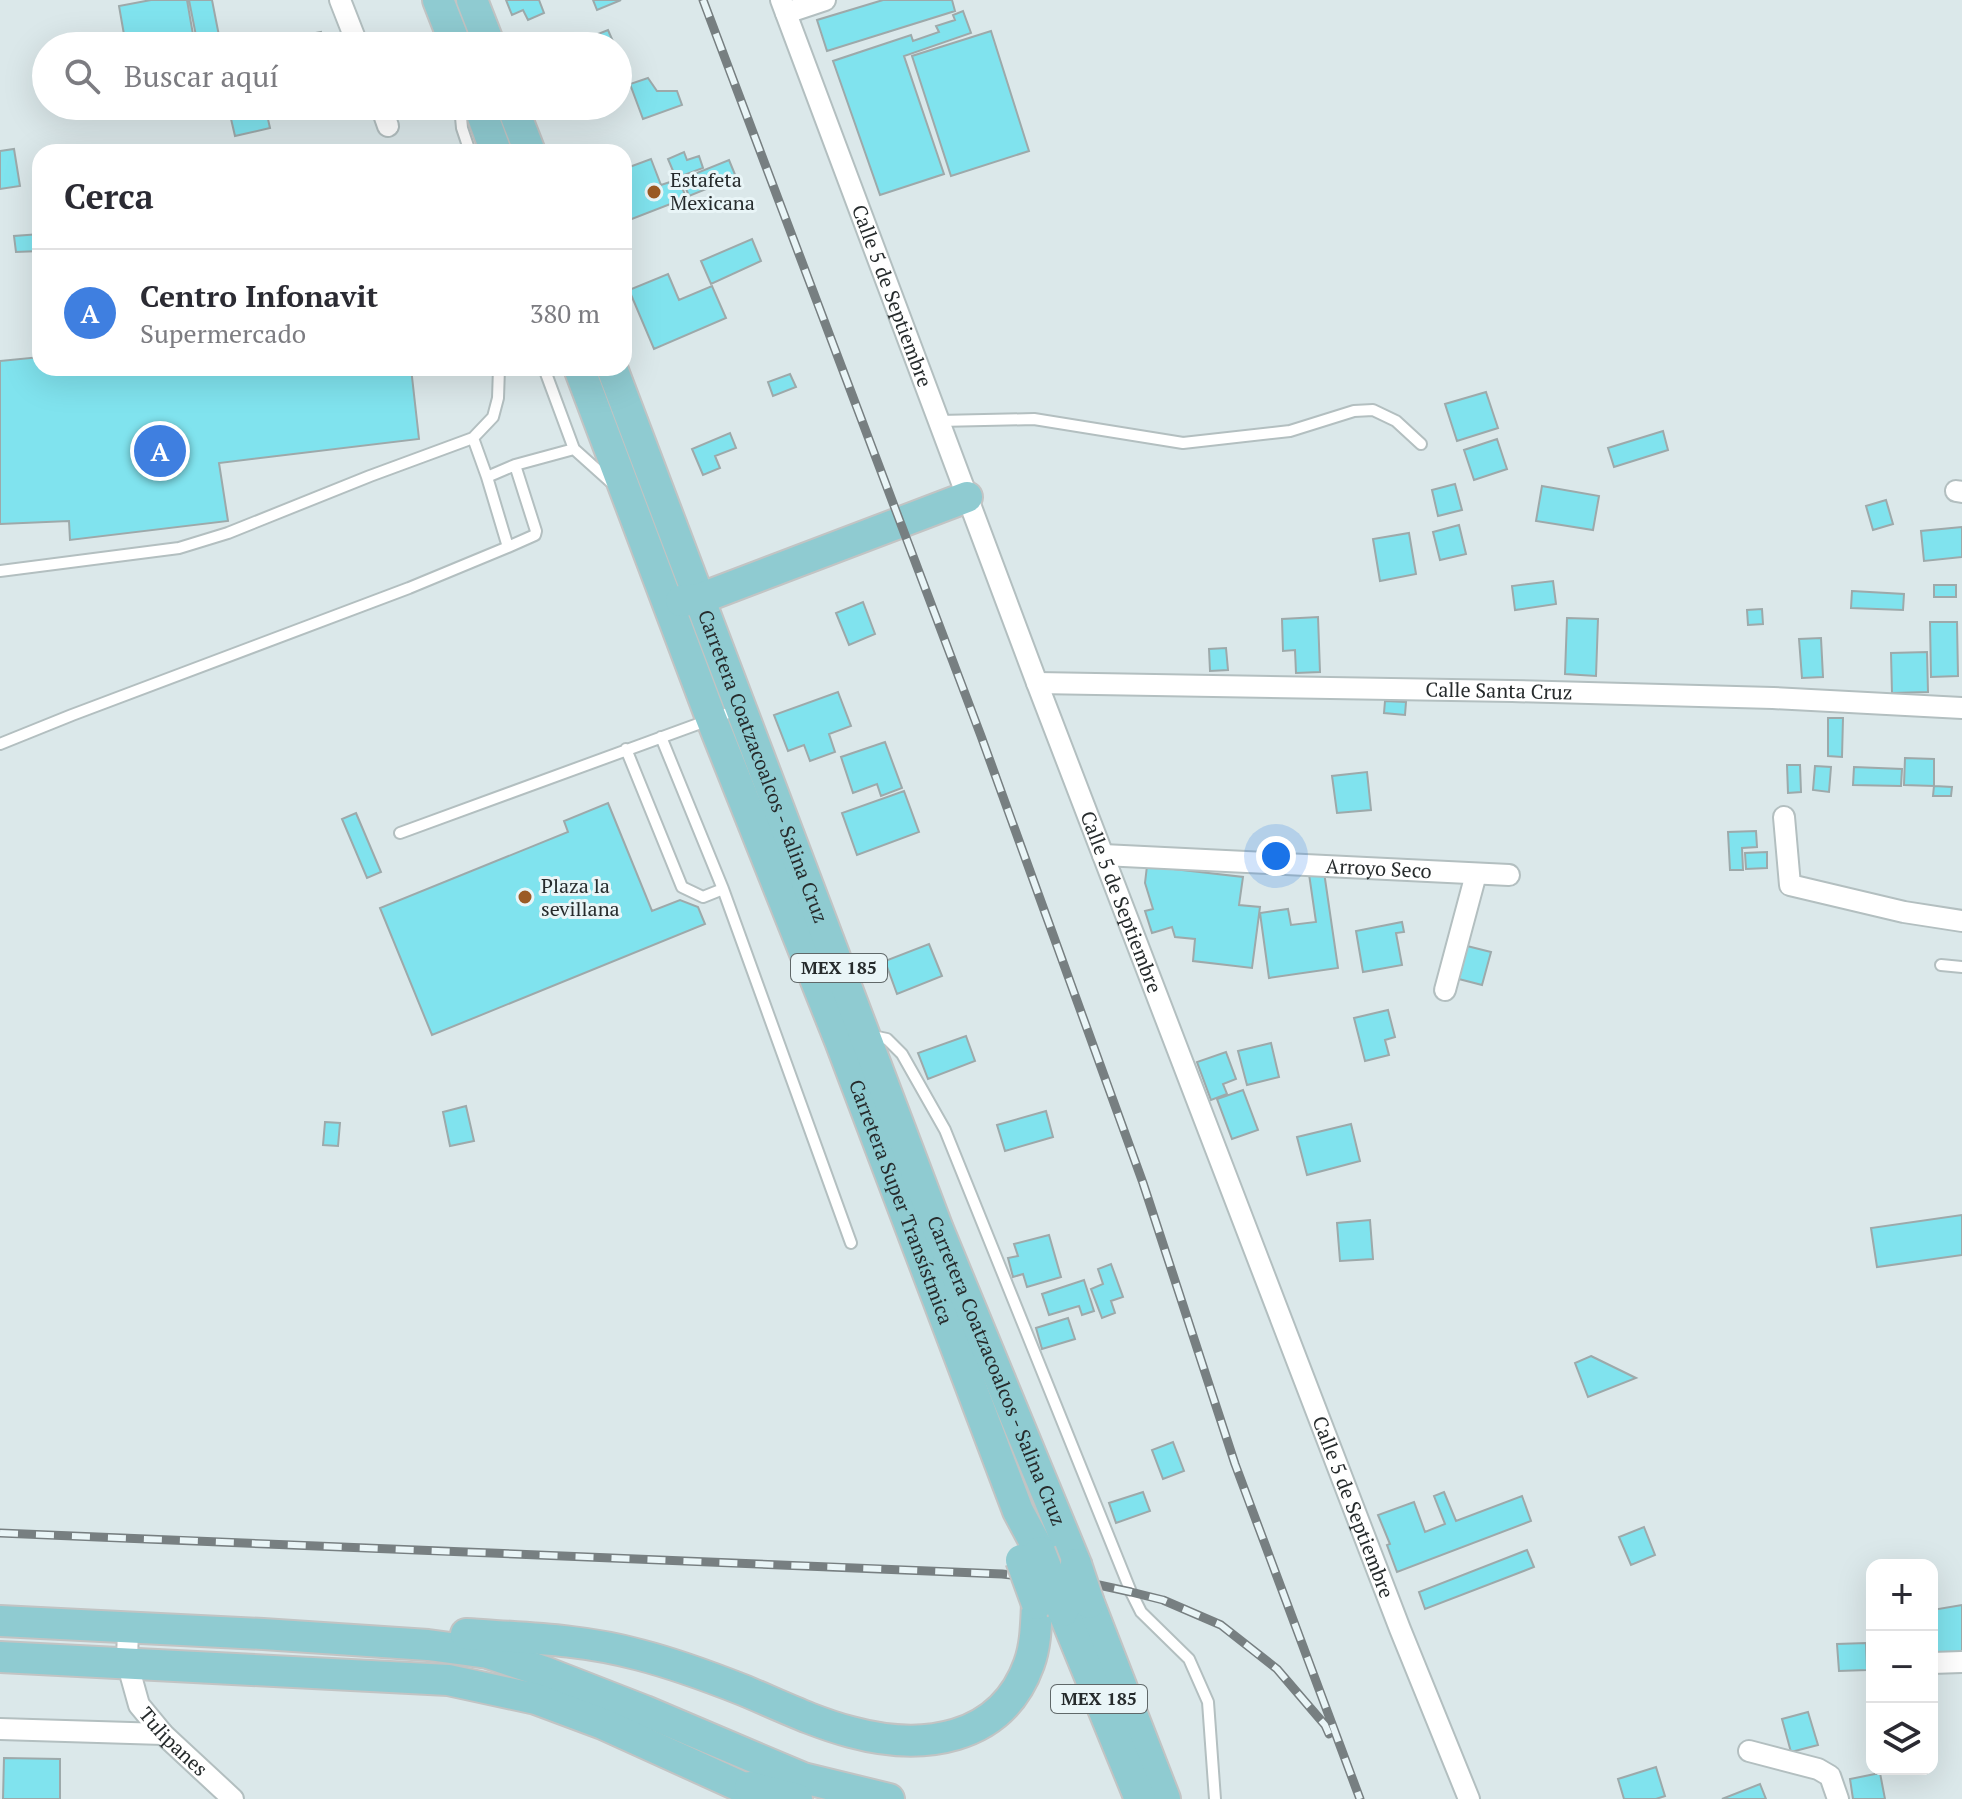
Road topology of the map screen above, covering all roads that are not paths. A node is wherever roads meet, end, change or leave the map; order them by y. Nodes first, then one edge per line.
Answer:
1 (340, 0) edge
2 (438, 0) edge
3 (472, 0) edge
4 (825, 0) edge
5 (784, 6) edge
6 (353, 32) edge
7 (450, 32) edge
8 (485, 32) edge
9 (386, 120) edge
10 (461, 120) edge
11 (484, 120) edge
12 (517, 120) edge
13 (388, 126) dead end
14 (467, 144) edge
15 (493, 144) edge
16 (527, 144) edge
17 (499, 376) edge
18 (547, 376) edge
19 (582, 376) edge
20 (615, 376) edge
21 (939, 421) junction
22 (473, 438) junction
23 (1421, 444) dead end
24 (574, 449) junction
25 (515, 465) junction
26 (487, 477) junction
27 (967, 497) junction
28 (629, 499) junction
29 (508, 547) junction
30 (0, 571) edge
31 (699, 599) junction
32 (667, 601) junction
33 (1037, 683) junction
34 (1962, 708) edge
35 (741, 709) junction
36 (711, 718) junction
37 (661, 737) junction
38 (0, 744) edge
39 (626, 749) junction
40 (1784, 817) dead end
41 (400, 833) dead end
42 (1103, 855) junction
43 (1476, 874) junction
44 (1509, 875) dead end
45 (723, 889) junction
46 (1962, 921) edge
47 (1941, 965) dead end
48 (1962, 967) edge
49 (1445, 990) dead end
50 (852, 1038) junction
51 (851, 1243) dead end
52 (1076, 1564) joint
53 (1063, 1606) junction
54 (0, 1621) edge
55 (128, 1627) junction
56 (263, 1634) junction
57 (0, 1657) edge
58 (127, 1662) junction
59 (1962, 1662) edge
60 (1938, 1663) edge
61 (0, 1729) edge
62 (163, 1734) junction
63 (1749, 1751) dead end
64 (740, 1785) junction
65 (1149, 1790) edge
66 (233, 1799) edge
67 (768, 1799) edge
68 (797, 1799) edge
69 (889, 1799) edge
70 (1215, 1799) edge
71 (1469, 1799) edge
72 (1838, 1799) edge

1 - 6 street
2 - 7 main road
3 - 8 main road
4 - 5 street
5 - 21 street, Calle 5 de Septiembre
9 - 13 street
10 - 14 lane
11 - 15 main road
12 - 16 main road
17 - 22 lane
18 - 24 lane
19 - 28 main road, Carretera Super Transístmica / MEX 185
20 - 31 main road, Carretera Coatzacoalcos - Salina Cruz / MEX 185
21 - 23 lane
21 - 27 street, Calle 5 de Septiembre
22 - 26 lane
22 - 30 lane
24 - 25 lane
24 - 28 lane
25 - 26 lane
25 - 29 lane
26 - 29 lane
27 - 31 main road
27 - 33 street, Calle 5 de Septiembre
28 - 32 main road, Carretera Super Transístmica / MEX 185
29 - 38 lane
31 - 32 main road
31 - 35 main road, Carretera Coatzacoalcos - Salina Cruz / MEX 185
32 - 36 main road, Carretera Super Transístmica / MEX 185
33 - 34 street, Calle Santa Cruz
33 - 42 street, Calle 5 de Septiembre
35 - 36 lane
35 - 50 main road, Carretera Coatzacoalcos - Salina Cruz / MEX 185
36 - 37 lane
36 - 50 main road, Carretera Super Transístmica / MEX 185
37 - 39 lane
37 - 45 lane
39 - 41 lane
39 - 45 lane
40 - 46 street
42 - 43 street, Arroyo Seco
42 - 71 street, Calle 5 de Septiembre
43 - 44 street, Arroyo Seco
43 - 49 street
45 - 51 lane
47 - 48 lane
50 - 52 main road, Carretera Coatzacoalcos - Salina Cruz / MEX 185
50 - 53 main road, Carretera Super Transístmica / MEX 185, bridge
50 - 70 lane
52 - 53 main road, Carretera Super Transístmica / MEX 185, bridge
53 - 56 main road
53 - 65 main road, Carretera Super Transístmica / MEX 185
54 - 55 main road
55 - 56 main road
55 - 58 street, Tulipanes
56 - 69 main road
57 - 58 main road
58 - 62 street, Tulipanes
58 - 64 main road
59 - 60 street
61 - 62 street
62 - 66 street, Tulipanes
63 - 72 street
64 - 67 main road
64 - 68 main road

